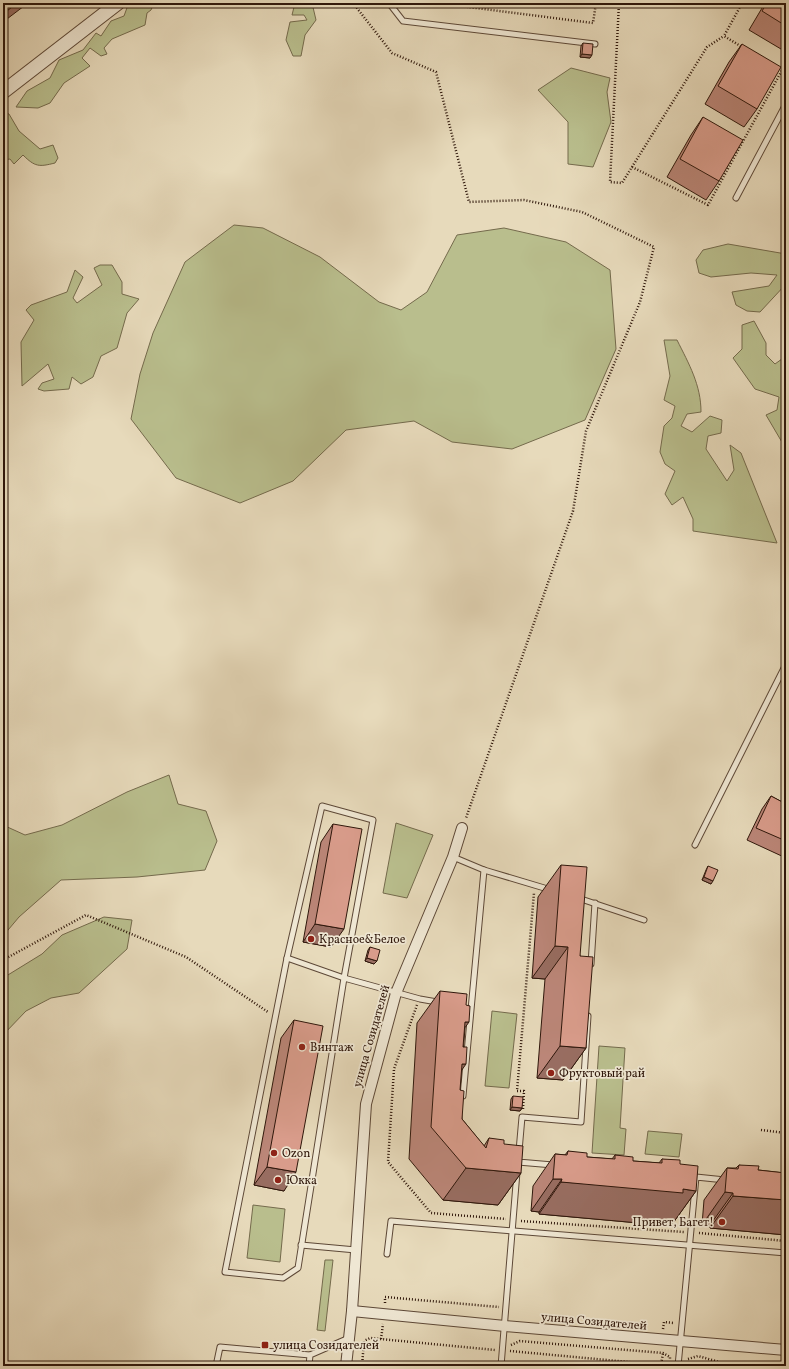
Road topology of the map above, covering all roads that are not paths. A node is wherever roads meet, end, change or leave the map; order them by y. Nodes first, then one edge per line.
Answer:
1 (118, 3) edge
2 (389, 3) edge
3 (596, 44) dead end
4 (3, 92) edge
5 (786, 104) edge
6 (736, 198) dead end
7 (786, 664) edge
8 (462, 828) road end
9 (695, 845) dead end
10 (453, 857) junction
11 (484, 870) junction
12 (557, 892) edge
13 (572, 896) edge
14 (595, 903) junction
15 (644, 920) dead end
16 (287, 958) junction
17 (591, 973) edge
18 (344, 978) junction
19 (396, 992) junction
20 (445, 1002) edge
21 (465, 1002) edge
22 (472, 1002) junction
23 (588, 1012) edge
24 (463, 1102) edge
25 (511, 1161) edge
26 (518, 1162) junction
27 (557, 1165) edge
28 (688, 1176) edge
29 (696, 1177) junction
30 (733, 1181) edge
31 (512, 1231) junction
32 (301, 1245) junction
33 (689, 1245) junction
34 (356, 1250) junction
35 (786, 1253) edge
36 (387, 1254) dead end
37 (352, 1311) junction
38 (504, 1326) junction
39 (349, 1338) junction
40 (680, 1342) junction
41 (786, 1350) edge
42 (310, 1356) junction
43 (216, 1366) edge
44 (309, 1366) edge
45 (346, 1366) edge
46 (501, 1366) edge
47 (678, 1366) edge

1 - 4 street
2 - 3 lane
5 - 6 lane
7 - 9 lane
8 - 10 street, улица Созидателей
10 - 11 lane
10 - 19 street, улица Созидателей
11 - 12 lane
11 - 22 lane
13 - 14 lane
14 - 15 lane
14 - 17 lane
16 - 18 lane
16 - 18 lane
16 - 32 lane
18 - 19 lane
18 - 32 lane
19 - 20 lane
19 - 34 street, улица Созидателей
21 - 22 lane
22 - 24 lane
23 - 26 lane
25 - 26 lane
26 - 27 lane
26 - 31 lane
28 - 29 lane
29 - 30 lane
29 - 33 lane
31 - 33 lane
31 - 36 lane
31 - 38 lane
32 - 34 lane
33 - 35 lane
33 - 40 lane
34 - 37 street, улица Созидателей
37 - 38 street, улица Созидателей
37 - 39 street, улица Созидателей
38 - 40 street, улица Созидателей
38 - 46 lane
39 - 42 lane
39 - 45 street, улица Созидателей
40 - 41 street, улица Созидателей
40 - 47 lane
42 - 43 lane
42 - 44 lane

